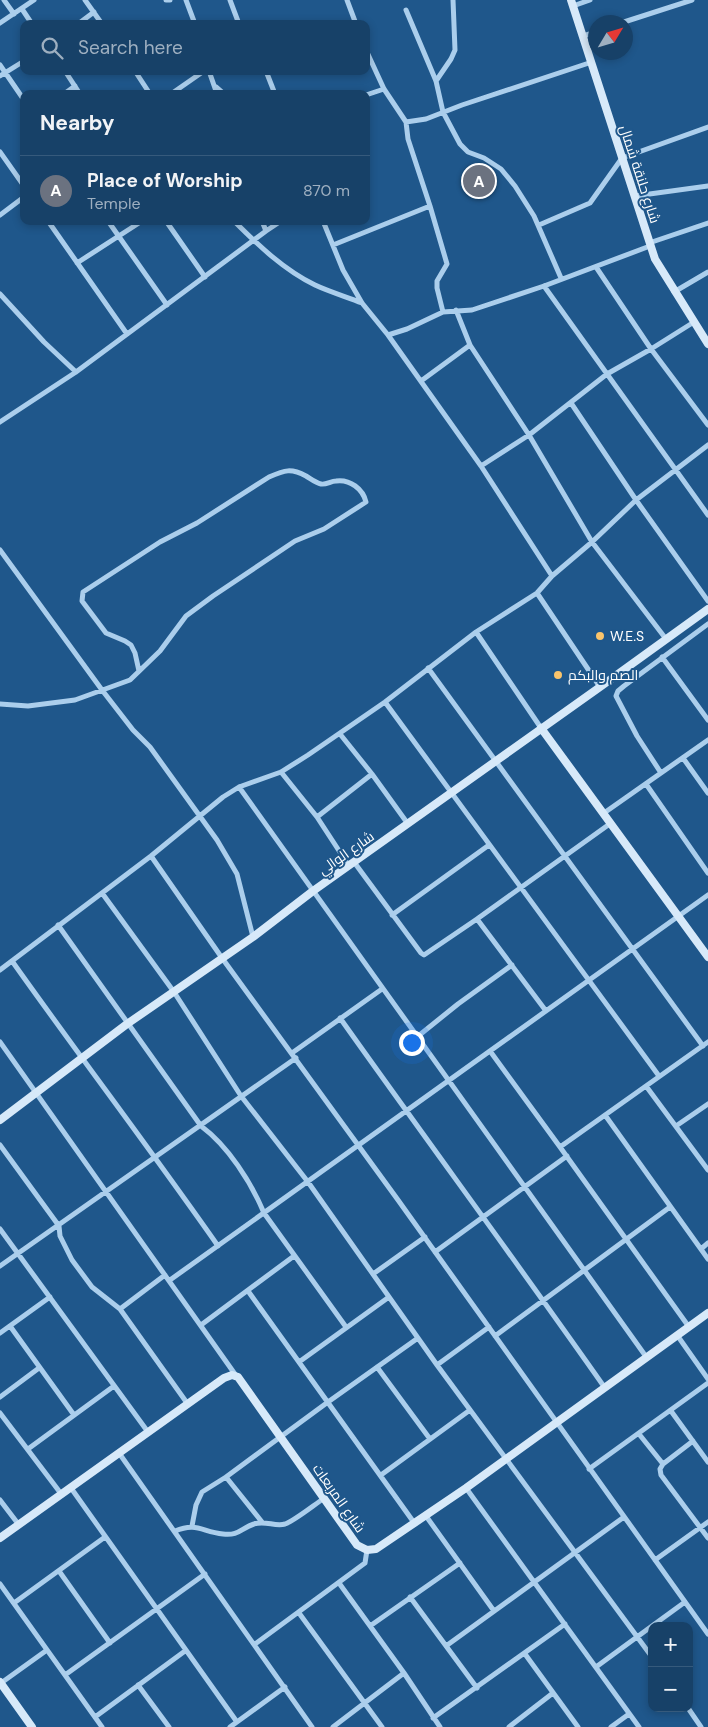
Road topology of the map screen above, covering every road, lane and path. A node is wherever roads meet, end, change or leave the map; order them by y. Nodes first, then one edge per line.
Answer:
1 (4, 0) edge
2 (34, 0) edge
3 (85, 0) edge
4 (166, 0) edge
5 (170, 0) edge
6 (186, 0) edge
7 (230, 0) edge
8 (347, 0) edge
9 (453, 0) edge
10 (590, 0) edge
11 (692, 0) edge
12 (572, 3) edge
13 (22, 9) junction
14 (406, 10) dead end
15 (94, 12) junction
16 (14, 14) junction
17 (633, 19) edge
18 (29, 20) edge
19 (83, 20) edge
20 (99, 20) edge
21 (193, 20) edge
22 (238, 20) edge
23 (354, 20) edge
24 (0, 23) edge
25 (588, 34) edge
26 (583, 36) junction
27 (370, 59) edge
28 (592, 62) junction
29 (20, 63) edge
30 (0, 65) edge
31 (5, 72) junction
32 (68, 75) edge
33 (138, 75) edge
34 (198, 75) edge
35 (210, 75) edge
36 (268, 75) edge
37 (0, 76) edge
38 (211, 81) junction
39 (436, 81) junction
40 (75, 86) junction
41 (384, 89) junction
42 (70, 90) edge
43 (78, 90) edge
44 (147, 90) edge
45 (177, 90) edge
46 (215, 90) edge
47 (218, 90) edge
48 (273, 90) edge
49 (20, 94) edge
50 (370, 94) edge
51 (443, 112) junction
52 (406, 122) junction
53 (708, 127) edge
54 (0, 152) edge
55 (622, 158) junction
56 (20, 180) edge
57 (708, 186) edge
58 (635, 196) junction
59 (20, 200) edge
60 (430, 206) junction
61 (0, 215) edge
62 (708, 223) edge
63 (51, 225) edge
64 (110, 225) edge
65 (136, 225) edge
66 (169, 225) edge
67 (238, 225) edge
68 (264, 225) edge
69 (275, 225) edge
70 (325, 225) edge
71 (538, 225) junction
72 (266, 231) junction
73 (118, 237) junction
74 (254, 241) junction
75 (650, 245) junction
76 (333, 246) junction
77 (77, 263) junction
78 (596, 267) junction
79 (708, 272) edge
80 (205, 277) junction
81 (561, 278) junction
82 (544, 286) junction
83 (674, 292) junction
84 (0, 294) edge
85 (362, 304) junction
86 (167, 305) junction
87 (456, 310) junction
88 (443, 312) junction
89 (694, 322) junction
90 (127, 334) junction
91 (388, 335) junction
92 (708, 344) edge
93 (470, 345) junction
94 (651, 350) junction
95 (76, 372) junction
96 (607, 374) junction
97 (420, 381) junction
98 (572, 403) junction
99 (0, 422) edge
100 (708, 426) edge
101 (529, 434) junction
102 (708, 446) edge
103 (481, 466) junction
104 (677, 469) junction
105 (636, 500) junction
106 (708, 515) edge
107 (592, 542) junction
108 (0, 550) edge
109 (552, 576) junction
110 (537, 593) junction
111 (708, 601) edge
112 (708, 609) edge
113 (707, 626) edge
114 (476, 632) junction
115 (666, 639) junction
116 (662, 657) junction
117 (428, 668) junction
118 (139, 671) junction
119 (600, 687) junction
120 (102, 690) junction
121 (385, 702) junction
122 (0, 704) edge
123 (708, 720) edge
124 (541, 728) junction
125 (340, 734) junction
126 (708, 740) edge
127 (683, 758) junction
128 (495, 762) junction
129 (281, 772) junction
130 (661, 773) junction
131 (372, 774) junction
132 (646, 784) junction
133 (239, 787) junction
134 (450, 793) junction
135 (708, 793) edge
136 (604, 813) junction
137 (199, 816) junction
138 (317, 818) junction
139 (611, 823) junction
140 (408, 824) junction
141 (489, 845) junction
142 (151, 856) junction
143 (566, 857) junction
144 (351, 864) junction
145 (708, 873) edge
146 (521, 888) junction
147 (313, 891) junction
148 (102, 893) junction
149 (708, 895) edge
150 (392, 914) junction
151 (678, 916) junction
152 (478, 919) junction
153 (58, 926) junction
154 (253, 937) junction
155 (632, 950) junction
156 (708, 957) edge
157 (222, 958) junction
158 (12, 961) junction
159 (512, 965) junction
160 (0, 970) edge
161 (588, 981) junction
162 (382, 988) junction
163 (174, 992) junction
164 (546, 1011) junction
165 (340, 1018) junction
166 (128, 1024) junction
167 (417, 1037) junction
168 (0, 1042) edge
169 (708, 1042) edge
170 (703, 1046) junction
171 (490, 1051) junction
172 (292, 1052) junction
173 (296, 1058) junction
174 (81, 1059) junction
175 (660, 1076) junction
176 (449, 1080) junction
177 (646, 1086) junction
178 (35, 1093) junction
179 (242, 1096) junction
180 (708, 1104) edge
181 (406, 1111) junction
182 (605, 1115) junction
183 (0, 1120) edge
184 (201, 1126) junction
185 (676, 1126) junction
186 (0, 1145) edge
187 (359, 1145) junction
188 (560, 1147) junction
189 (567, 1156) junction
190 (156, 1158) junction
191 (708, 1170) edge
192 (308, 1182) junction
193 (525, 1187) junction
194 (107, 1191) junction
195 (670, 1207) junction
196 (264, 1213) junction
197 (483, 1218) junction
198 (59, 1226) junction
199 (0, 1229) edge
200 (425, 1238) junction
201 (626, 1239) junction
202 (708, 1243) edge
203 (218, 1246) junction
204 (701, 1249) junction
205 (435, 1252) junction
206 (18, 1253) junction
207 (294, 1256) junction
208 (708, 1259) edge
209 (0, 1266) edge
210 (584, 1269) junction
211 (373, 1274) junction
212 (165, 1275) junction
213 (170, 1280) junction
214 (248, 1291) junction
215 (50, 1297) junction
216 (389, 1297) junction
217 (544, 1300) junction
218 (120, 1309) junction
219 (708, 1314) edge
220 (200, 1325) junction
221 (10, 1326) junction
222 (346, 1327) junction
223 (489, 1327) junction
224 (688, 1327) junction
225 (0, 1333) edge
226 (677, 1335) junction
227 (495, 1336) junction
228 (418, 1338) junction
229 (647, 1358) junction
230 (299, 1362) junction
231 (437, 1365) junction
232 (377, 1367) junction
233 (39, 1368) junction
234 (238, 1378) junction
235 (708, 1379) edge
236 (708, 1384) edge
237 (114, 1386) junction
238 (605, 1388) junction
239 (0, 1396) edge
240 (328, 1402) junction
241 (187, 1403) junction
242 (470, 1410) junction
243 (671, 1411) junction
244 (0, 1413) edge
245 (74, 1415) junction
246 (556, 1423) junction
247 (148, 1432) junction
248 (639, 1434) junction
249 (280, 1437) junction
250 (430, 1439) junction
251 (693, 1441) junction
252 (28, 1450) junction
253 (119, 1453) junction
254 (507, 1458) junction
255 (708, 1462) edge
256 (662, 1464) junction
257 (589, 1468) junction
258 (381, 1475) junction
259 (226, 1477) junction
260 (71, 1488) junction
261 (466, 1488) junction
262 (62, 1495) junction
263 (323, 1499) junction
264 (0, 1500) edge
265 (426, 1516) junction
266 (624, 1517) junction
267 (262, 1522) junction
268 (708, 1522) edge
269 (416, 1524) junction
270 (18, 1525) junction
271 (192, 1526) junction
272 (700, 1528) junction
273 (175, 1531) junction
274 (105, 1537) junction
275 (0, 1538) edge
276 (708, 1538) edge
277 (367, 1550) junction
278 (575, 1552) junction
279 (655, 1560) junction
280 (460, 1563) junction
281 (59, 1571) junction
282 (205, 1574) junction
283 (535, 1582) junction
284 (339, 1583) junction
285 (0, 1584) edge
286 (410, 1597) junction
287 (685, 1602) junction
288 (14, 1603) junction
289 (157, 1610) junction
290 (494, 1612) junction
291 (299, 1613) junction
292 (658, 1622) edge
293 (565, 1624) junction
294 (370, 1626) junction
295 (648, 1629) edge
296 (708, 1634) edge
297 (637, 1636) junction
298 (110, 1643) junction
299 (255, 1644) junction
300 (446, 1646) junction
301 (47, 1650) junction
302 (185, 1651) junction
303 (648, 1651) edge
304 (525, 1654) junction
305 (596, 1667) junction
306 (404, 1673) junction
307 (65, 1675) junction
308 (0, 1682) edge
309 (138, 1685) junction
310 (285, 1687) junction
311 (477, 1688) junction
312 (553, 1693) junction
313 (364, 1703) junction
314 (691, 1712) edge
315 (629, 1714) junction
316 (94, 1716) junction
317 (433, 1718) junction
318 (236, 1722) junction
319 (32, 1727) edge
320 (102, 1727) edge
321 (169, 1727) edge
322 (230, 1727) edge
323 (312, 1727) edge
324 (333, 1727) edge
325 (382, 1727) edge
326 (440, 1727) edge
327 (509, 1727) edge
328 (578, 1727) edge
329 (611, 1727) edge
330 (639, 1727) edge
331 (701, 1727) edge

1 - 16 street
2 - 13 street
3 - 15 street
4 - 5 street
6 - 21 street
7 - 22 street
8 - 23 street
9 - 39 street
10 - 12 street
11 - 17 street
12 - 26 street, شارع حلنقة شمال
13 - 16 street
13 - 18 street
14 - 39 street
15 - 19 street
15 - 20 street
16 - 24 street
25 - 26 street
26 - 28 street, شارع حلنقة شمال
27 - 41 street
28 - 51 street
28 - 55 street, شارع حلنقة شمال
29 - 31 street
30 - 31 street
31 - 37 street
31 - 49 street
32 - 40 street
33 - 44 street
34 - 45 street
35 - 38 street
36 - 48 street
38 - 46 street
38 - 47 street
39 - 51 street
40 - 42 street
40 - 43 street
41 - 50 street
41 - 52 street
51 - 52 street
51 - 71 street
52 - 60 street
53 - 55 street
54 - 56 street
55 - 58 street, شارع حلنقة شمال
55 - 71 street
57 - 58 street
58 - 75 street, شارع حلنقة شمال
59 - 61 street
60 - 76 street
60 - 88 street
62 - 75 street
63 - 77 street
64 - 73 street
65 - 73 street
66 - 80 street
67 - 74 street
68 - 72 street
69 - 72 street
70 - 76 street
71 - 81 street
72 - 74 street
73 - 77 street
73 - 86 street
74 - 80 street
74 - 85 street
75 - 78 street
75 - 83 street, شارع حلنقة شمال
76 - 85 street
77 - 90 street
78 - 81 street
78 - 94 street
79 - 83 street
80 - 86 street
81 - 82 street
82 - 87 street
82 - 96 street
83 - 89 street, شارع حلنقة شمال
84 - 95 street
85 - 91 street
86 - 90 street
87 - 88 street
87 - 93 street
88 - 91 street
89 - 92 street, شارع حلنقة شمال
89 - 94 street
90 - 95 street
91 - 97 street
93 - 97 street
93 - 101 street
94 - 96 street
94 - 100 street
95 - 99 street
96 - 98 street
96 - 104 street
97 - 103 street
98 - 101 street
98 - 105 street
101 - 103 street
101 - 107 street
102 - 104 street
103 - 109 street
104 - 105 street
104 - 106 street
105 - 107 street
105 - 111 street
107 - 109 street
107 - 115 street
108 - 120 street
109 - 110 street
110 - 114 street
110 - 119 street
112 - 115 street, شارع الوالي
113 - 116 street
114 - 117 street
114 - 124 street
115 - 119 street, شارع الوالي
116 - 123 street
116 - 130 street
117 - 121 street
117 - 128 street
118 - 118 street
118 - 120 street
119 - 124 street, شارع الوالي
120 - 122 street
120 - 137 street
121 - 125 street
121 - 134 street
124 - 128 street, شارع الوالي
124 - 136 street
125 - 129 street
125 - 131 street
126 - 127 street
127 - 130 street
127 - 135 street
128 - 134 street, شارع الوالي
128 - 143 street
129 - 133 street
129 - 138 street
130 - 132 street
131 - 138 street
131 - 140 street
132 - 136 street
132 - 145 street
133 - 137 street
133 - 147 street
134 - 140 street, شارع الوالي
134 - 141 street
136 - 139 street
137 - 142 street
137 - 154 street
138 - 144 street
139 - 143 street
139 - 151 street
140 - 144 street, شارع الوالي
141 - 146 street
141 - 150 street
142 - 148 street
142 - 157 street
143 - 146 street
143 - 155 street
144 - 147 street, شارع الوالي
144 - 150 street
146 - 152 street
146 - 161 street
147 - 154 street, شارع الوالي
147 - 162 street
148 - 153 street
148 - 163 street
149 - 151 street
150 - 152 street
151 - 155 street
151 - 156 street
152 - 159 street
153 - 158 street
153 - 166 street
154 - 157 street, شارع الوالي
155 - 161 street
155 - 170 street
157 - 163 street, شارع الوالي
157 - 172 street
158 - 160 street
158 - 174 street
159 - 164 street
159 - 167 street
161 - 164 street
161 - 175 street
162 - 165 street
162 - 167 street
163 - 166 street, شارع الوالي
163 - 179 street
164 - 171 street
165 - 172 street
165 - 181 street
166 - 174 street, شارع الوالي
166 - 184 street
167 - 176 street
168 - 178 street
169 - 170 street
170 - 175 street
171 - 176 street
171 - 188 street
172 - 173 street
173 - 179 street
173 - 187 street
174 - 178 street, شارع الوالي
174 - 190 street
175 - 177 street
176 - 181 street
176 - 193 street
177 - 182 street
177 - 185 street
178 - 183 street, شارع الوالي
178 - 194 street
179 - 184 street
179 - 192 street
180 - 185 street
181 - 187 street
181 - 197 street
182 - 188 street
182 - 195 street
184 - 190 street
184 - 196 street
185 - 191 street
186 - 198 street
187 - 192 street
187 - 200 street
188 - 189 street
189 - 193 street
189 - 201 street
190 - 194 street
190 - 203 street
192 - 196 street
192 - 211 street
193 - 197 street
193 - 210 street
194 - 198 street
194 - 212 street
195 - 201 street
195 - 204 street
196 - 203 street
196 - 207 street
197 - 205 street
197 - 217 street
198 - 206 street
198 - 218 street
199 - 206 street
200 - 205 street
200 - 211 street
201 - 210 street
201 - 224 street
202 - 204 street
203 - 213 street
204 - 208 street
205 - 223 street
206 - 209 street
206 - 215 street
207 - 214 street
207 - 222 street
210 - 217 street
210 - 229 street
211 - 216 street
212 - 213 street
212 - 218 street
213 - 220 street
214 - 220 street
214 - 230 street
215 - 221 street
215 - 237 street
216 - 222 street
216 - 228 street
217 - 227 street
217 - 238 street
218 - 241 street
219 - 224 street, شارع المربعات
220 - 234 street
221 - 225 street
221 - 233 street
222 - 230 street
223 - 227 street
223 - 231 street
224 - 226 street, شارع المربعات
226 - 229 street, شارع المربعات
226 - 235 street
227 - 246 street
228 - 231 street
228 - 232 street
229 - 238 street, شارع المربعات
230 - 240 street
231 - 242 street
232 - 240 street
232 - 250 street
233 - 239 street
233 - 245 street
234 - 241 street
234 - 249 street, شارع المربعات
236 - 243 street
237 - 245 street
237 - 247 street
238 - 246 street, شارع المربعات
240 - 249 street
240 - 258 street
241 - 247 street
242 - 250 street
242 - 254 street
243 - 248 street
243 - 251 street
244 - 252 street
245 - 252 street
246 - 254 street, شارع المربعات
246 - 257 street
247 - 253 street
248 - 256 street
248 - 257 street
249 - 259 street
249 - 263 street, شارع المربعات
250 - 258 street
251 - 255 street
251 - 256 street
252 - 262 street
253 - 260 street
253 - 273 street
254 - 261 street, شارع المربعات
254 - 278 street
256 - 272 street
257 - 266 street
258 - 269 street
259 - 267 street
259 - 271 street
260 - 262 street
260 - 274 street
261 - 265 street, شارع المربعات
261 - 283 street
262 - 270 street
263 - 267 street
263 - 277 street, شارع المربعات
264 - 270 street
265 - 269 street, شارع المربعات
265 - 280 street
266 - 278 street
266 - 279 street
267 - 271 street
268 - 272 street
269 - 277 street, شارع المربعات
270 - 275 street
271 - 273 street
272 - 276 street
272 - 279 street
273 - 282 street
274 - 281 street
274 - 289 street
277 - 284 street
278 - 283 street
278 - 297 street
279 - 287 street
280 - 286 street
280 - 290 street
281 - 288 street
281 - 298 street
282 - 289 street
282 - 299 street
283 - 290 street
283 - 293 street
284 - 291 street
284 - 294 street
285 - 288 street
286 - 294 street
286 - 300 street
287 - 292 street
287 - 296 street
288 - 301 street
289 - 298 street
289 - 302 street
290 - 300 street
291 - 299 street
291 - 313 street
293 - 304 street
293 - 305 street
294 - 306 street
295 - 297 street
297 - 303 street
297 - 305 street
298 - 307 street
299 - 310 street
300 - 311 street
301 - 307 street
301 - 308 street
302 - 309 street
302 - 318 street
304 - 311 street
304 - 312 street
305 - 315 street
306 - 313 street
306 - 317 street
307 - 316 street
308 - 319 street
309 - 316 street
309 - 321 street
310 - 318 street
310 - 323 street
311 - 317 street
312 - 327 street
312 - 328 street
313 - 324 street
313 - 325 street
314 - 331 street
315 - 329 street
315 - 330 street
316 - 320 street
317 - 326 street
318 - 322 street

